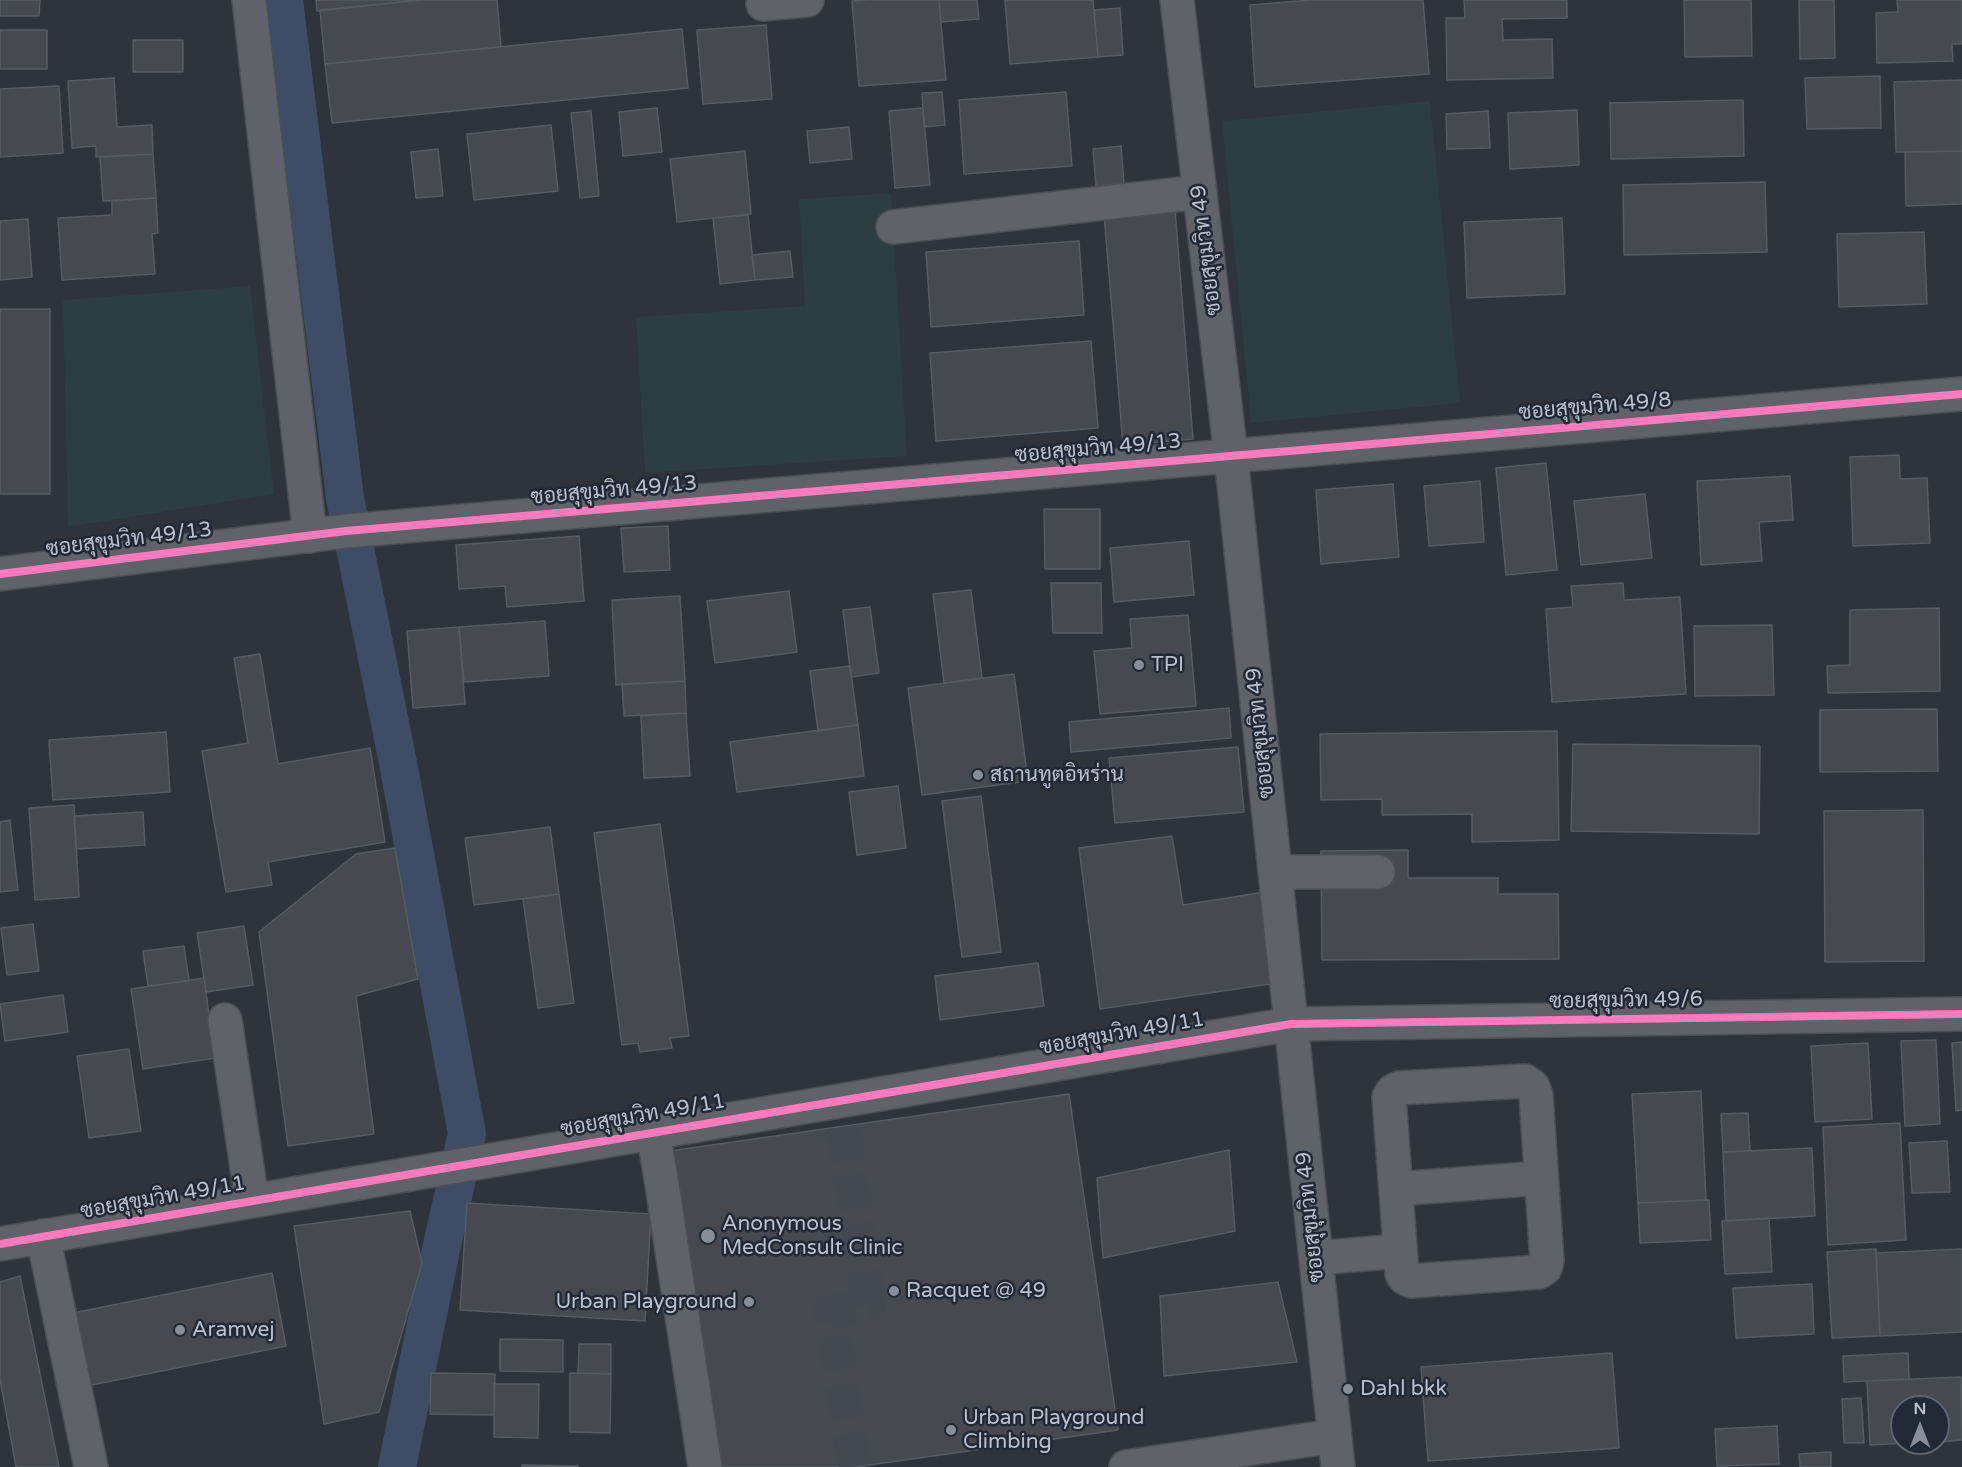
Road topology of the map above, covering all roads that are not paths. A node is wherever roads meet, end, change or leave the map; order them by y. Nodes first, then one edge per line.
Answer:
1 (249, 0) edge
2 (807, 0) edge
3 (1178, 0) edge
4 (763, 4) dead end
5 (1200, 192) junction
6 (892, 227) dead end
7 (1962, 394) edge
8 (1231, 456) junction
9 (310, 536) junction
10 (0, 574) edge
11 (1275, 872) junction
12 (1378, 872) dead end
13 (1962, 1014) edge
14 (225, 1020) dead end
15 (1291, 1024) junction
16 (653, 1133) junction
17 (1541, 1178) junction
18 (1396, 1189) junction
19 (252, 1201) junction
20 (44, 1236) junction
21 (0, 1244) edge
22 (1400, 1251) junction
23 (1316, 1258) junction
24 (1336, 1452) edge
25 (91, 1467) edge
26 (705, 1467) edge
27 (1126, 1467) edge

1 - 9 street
2 - 4 street
3 - 5 street, ซอยสุขุมวิท 49
5 - 6 street
5 - 8 street, ซอยสุขุมวิท 49
7 - 8 street, ซอยสุขุมวิท 49/8
8 - 9 street, ซอยสุขุมวิท 49/13
8 - 11 street, ซอยสุขุมวิท 49
9 - 10 street, ซอยสุขุมวิท 49/13
11 - 12 street
11 - 15 street, ซอยสุขุมวิท 49
13 - 15 street, ซอยสุขุมวิท 49/6
14 - 19 street
15 - 16 street, ซอยสุขุมวิท 49/11
15 - 23 street, ซอยสุขุมวิท 49
16 - 19 street, ซอยสุขุมวิท 49/11
16 - 26 street
17 - 18 street
17 - 18 street
17 - 22 street
18 - 22 street
19 - 20 street, ซอยสุขุมวิท 49/11
20 - 21 street, ซอยสุขุมวิท 49/11
20 - 25 street
22 - 23 street
23 - 24 street, ซอยสุขุมวิท 49
24 - 27 street

